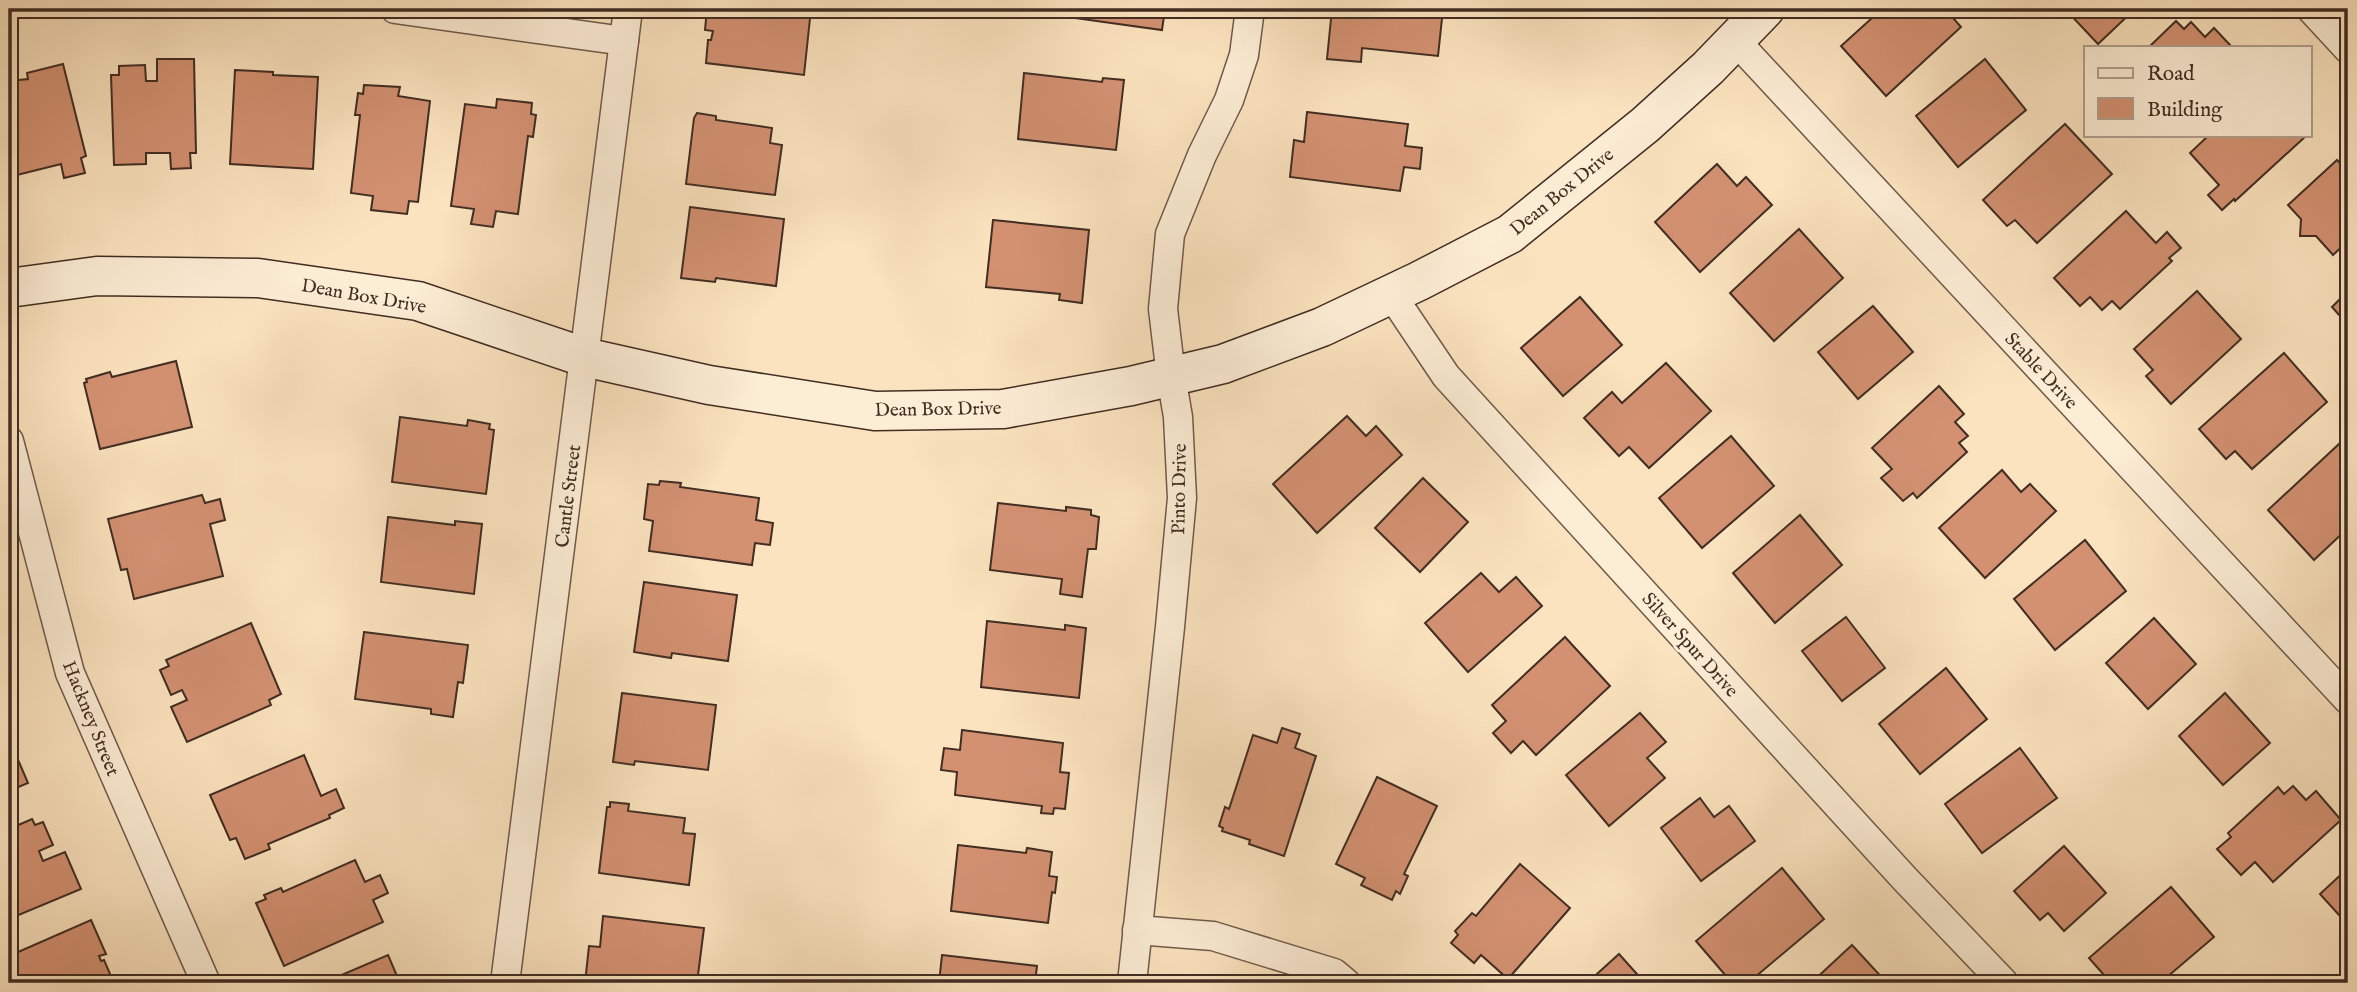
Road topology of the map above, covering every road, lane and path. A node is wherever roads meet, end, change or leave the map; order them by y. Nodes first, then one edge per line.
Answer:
1 (395, 9) edge
2 (628, 9) edge
3 (1250, 9) edge
4 (1765, 9) edge
5 (2311, 9) edge
6 (1735, 40) junction
7 (624, 41) junction
8 (2348, 49) edge
9 (9, 288) edge
10 (1391, 294) junction
11 (584, 356) junction
12 (1171, 376) junction
13 (9, 441) edge
14 (2348, 701) edge
15 (1137, 930) junction
16 (206, 983) edge
17 (505, 983) edge
18 (1132, 983) edge
19 (1346, 983) edge
20 (2004, 983) edge

1 - 7 street
2 - 7 street, Cantle Street
3 - 12 street, Pinto Drive
4 - 6 street, Dean Box Drive
5 - 8 street
6 - 10 street, Dean Box Drive
6 - 14 street, Stable Drive
7 - 11 street, Cantle Street
9 - 11 street, Dean Box Drive
10 - 12 street, Dean Box Drive
10 - 20 street, Silver Spur Drive
11 - 12 street, Dean Box Drive
11 - 17 street, Cantle Street
12 - 15 street, Pinto Drive
13 - 16 street, Hackney Street
15 - 18 street, Pinto Drive
15 - 19 street

